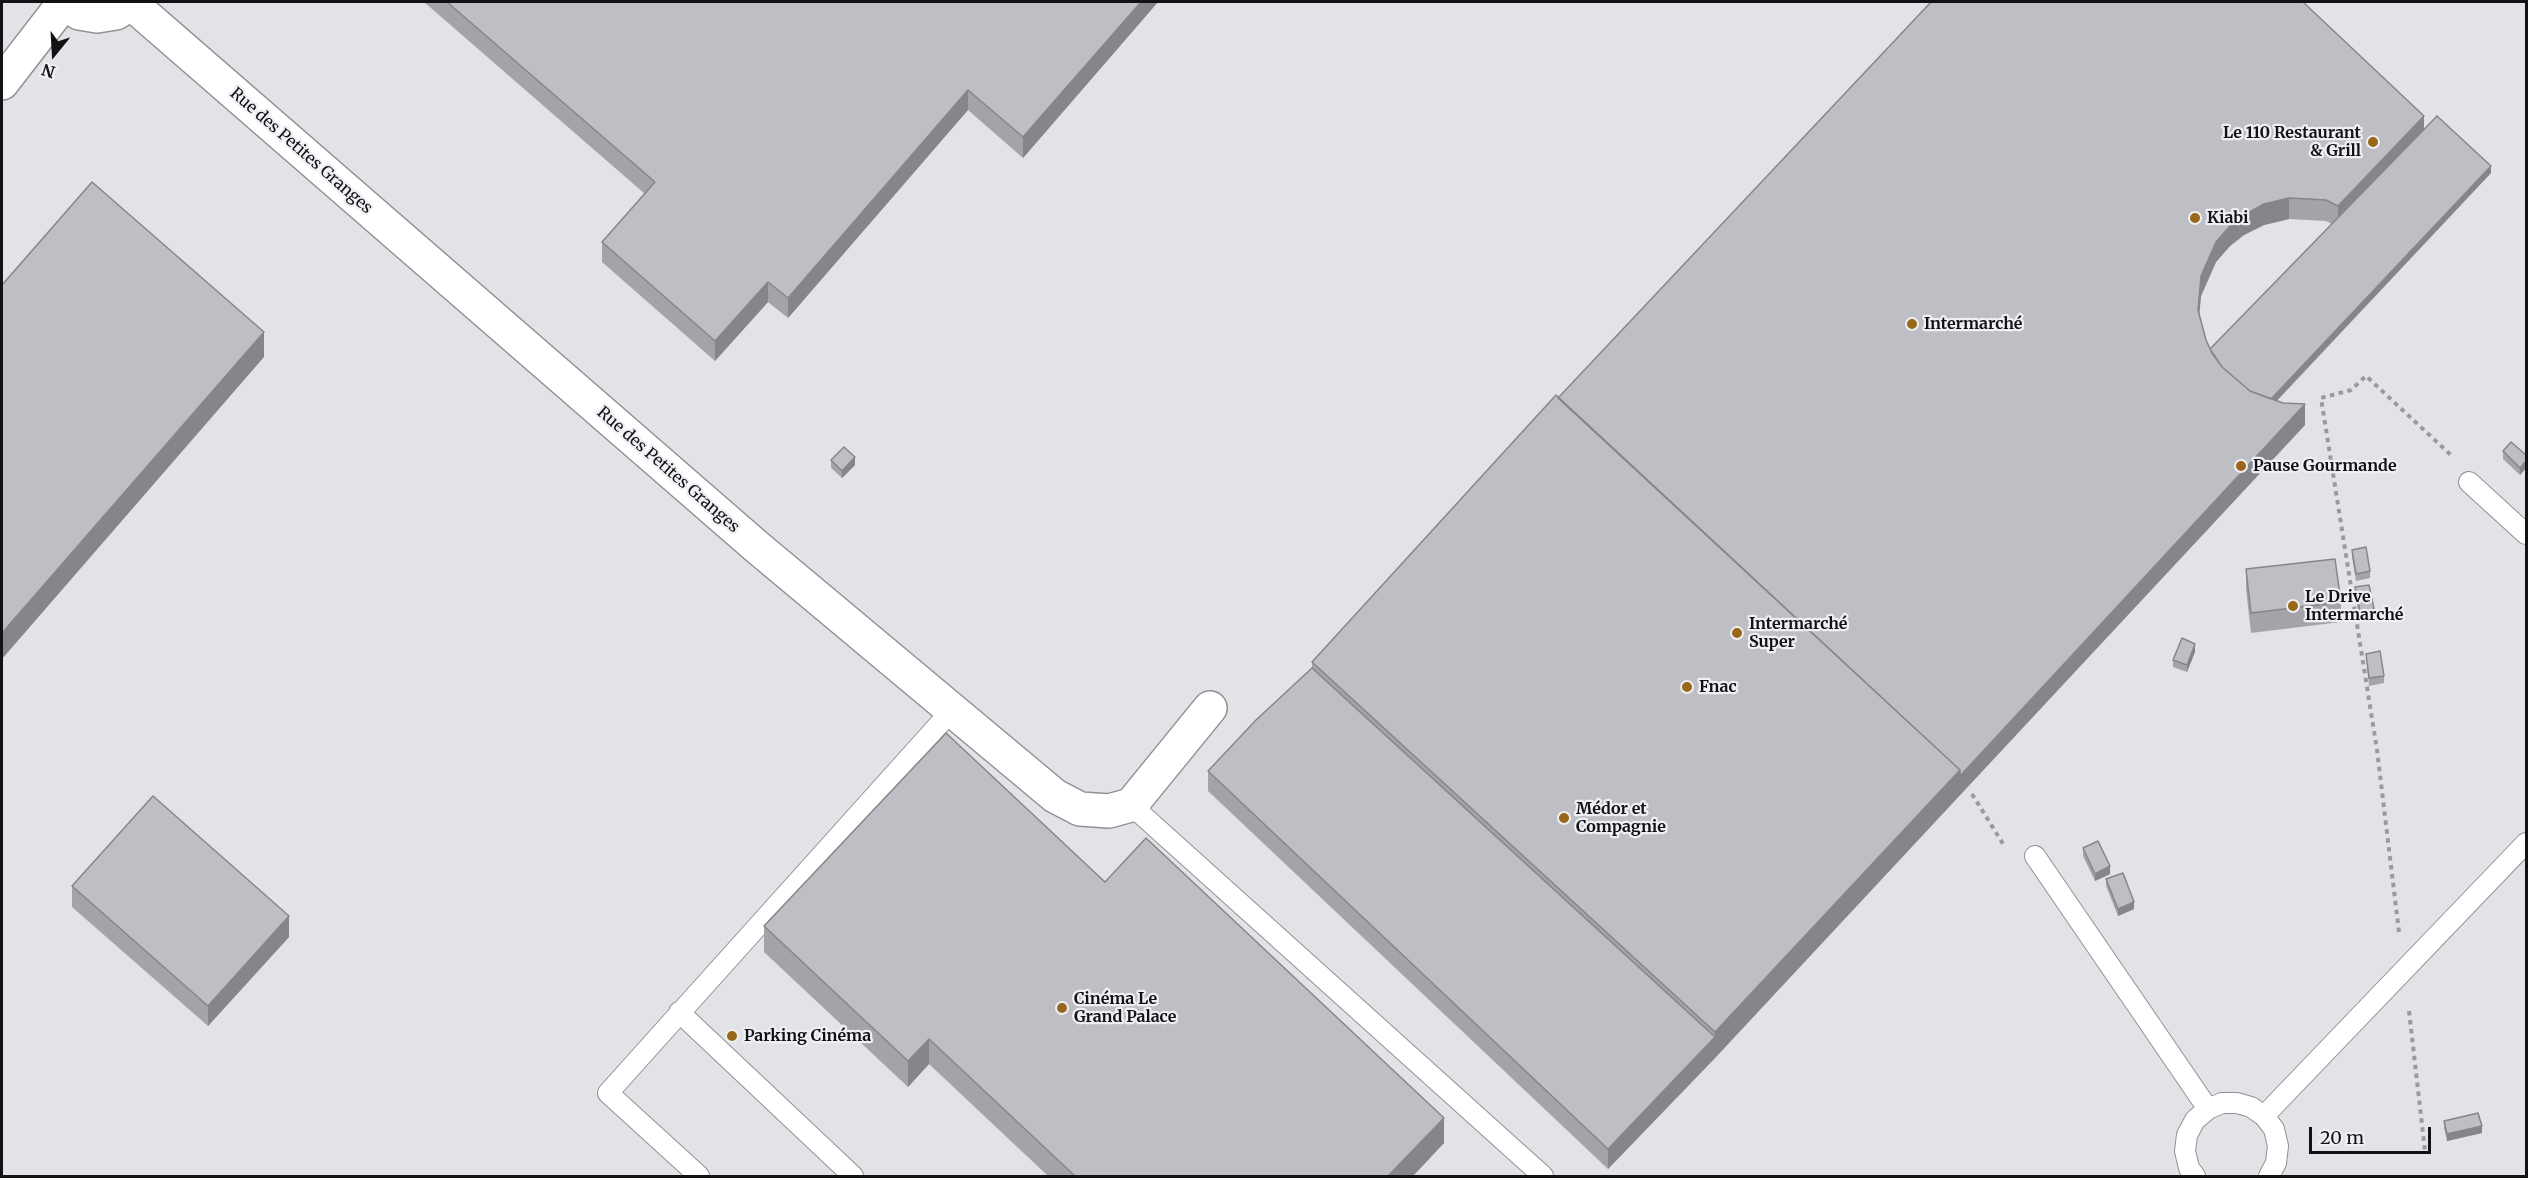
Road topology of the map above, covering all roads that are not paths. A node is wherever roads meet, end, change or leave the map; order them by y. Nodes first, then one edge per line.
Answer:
1 (62, 3) edge
2 (133, 3) edge
3 (2, 83) edge
4 (2469, 482) dead end
5 (2526, 534) edge
6 (1210, 708) dead end
7 (952, 710) junction
8 (1131, 805) junction
9 (2526, 843) edge
10 (2035, 856) dead end
11 (679, 1012) junction
12 (2208, 1108) junction
13 (2264, 1116) junction
14 (699, 1176) edge
15 (853, 1176) edge
16 (1544, 1176) edge
17 (2195, 1176) edge
18 (2268, 1176) edge

1 - 2 street
1 - 3 street
2 - 7 street, Rue des Petites Granges
4 - 5 lane
6 - 8 street
7 - 8 street, Rue des Petites Granges
7 - 11 lane
8 - 16 lane
9 - 13 lane
10 - 12 lane
11 - 14 lane
11 - 15 lane
12 - 13 lane
12 - 17 lane
13 - 18 lane

